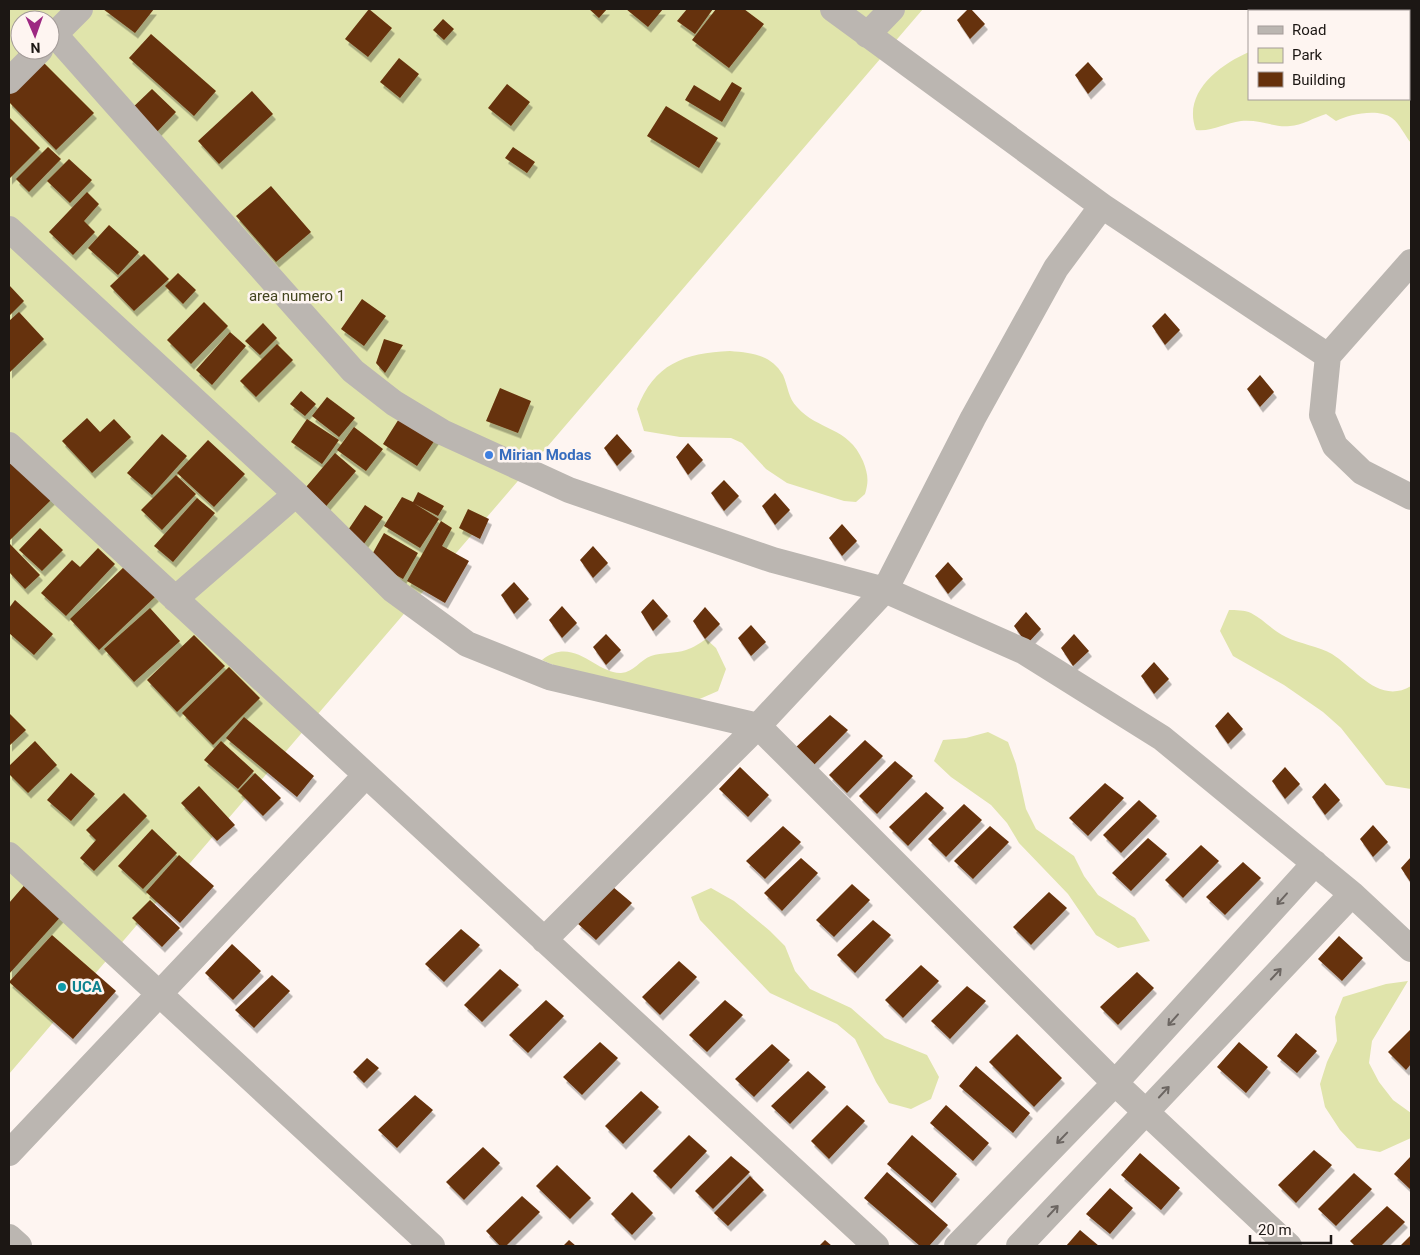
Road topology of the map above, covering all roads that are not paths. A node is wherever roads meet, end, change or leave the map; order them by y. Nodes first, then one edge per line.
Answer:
1 (80, 9) edge
2 (833, 9) edge
3 (892, 9) edge
4 (60, 29) edge
5 (867, 35) junction
6 (60, 54) edge
7 (29, 60) edge
8 (9, 81) edge
9 (1102, 206) junction
10 (9, 229) edge
11 (1411, 262) edge
12 (1328, 356) junction
13 (9, 445) edge
14 (296, 494) junction
15 (1411, 497) edge
16 (885, 590) junction
17 (175, 599) junction
18 (758, 726) junction
19 (366, 775) junction
20 (9, 854) edge
21 (1315, 863) junction
22 (1352, 894) junction
23 (544, 940) junction
24 (1411, 949) edge
25 (159, 994) junction
26 (1115, 1083) junction
27 (1145, 1113) junction
28 (9, 1153) edge
29 (9, 1237) edge
30 (19, 1246) edge
31 (432, 1246) edge
32 (876, 1246) edge
33 (957, 1246) edge
34 (1019, 1246) edge
35 (1289, 1246) edge

1 - 4 street
2 - 5 street
3 - 5 street
5 - 9 street
6 - 16 street
7 - 8 street
9 - 12 street
9 - 16 street
10 - 14 street
11 - 12 street
12 - 15 street
13 - 17 street
14 - 17 street
14 - 18 street
16 - 18 street
16 - 21 street
17 - 19 street
18 - 23 street
18 - 26 street
19 - 23 street
19 - 25 street
20 - 25 street
21 - 22 street
21 -> 26 street
22 - 24 street
27 -> 22 street
23 - 32 street
25 - 28 street
25 - 31 street
26 - 27 street
26 -> 33 street
34 -> 27 street
27 - 35 street
29 - 30 street

